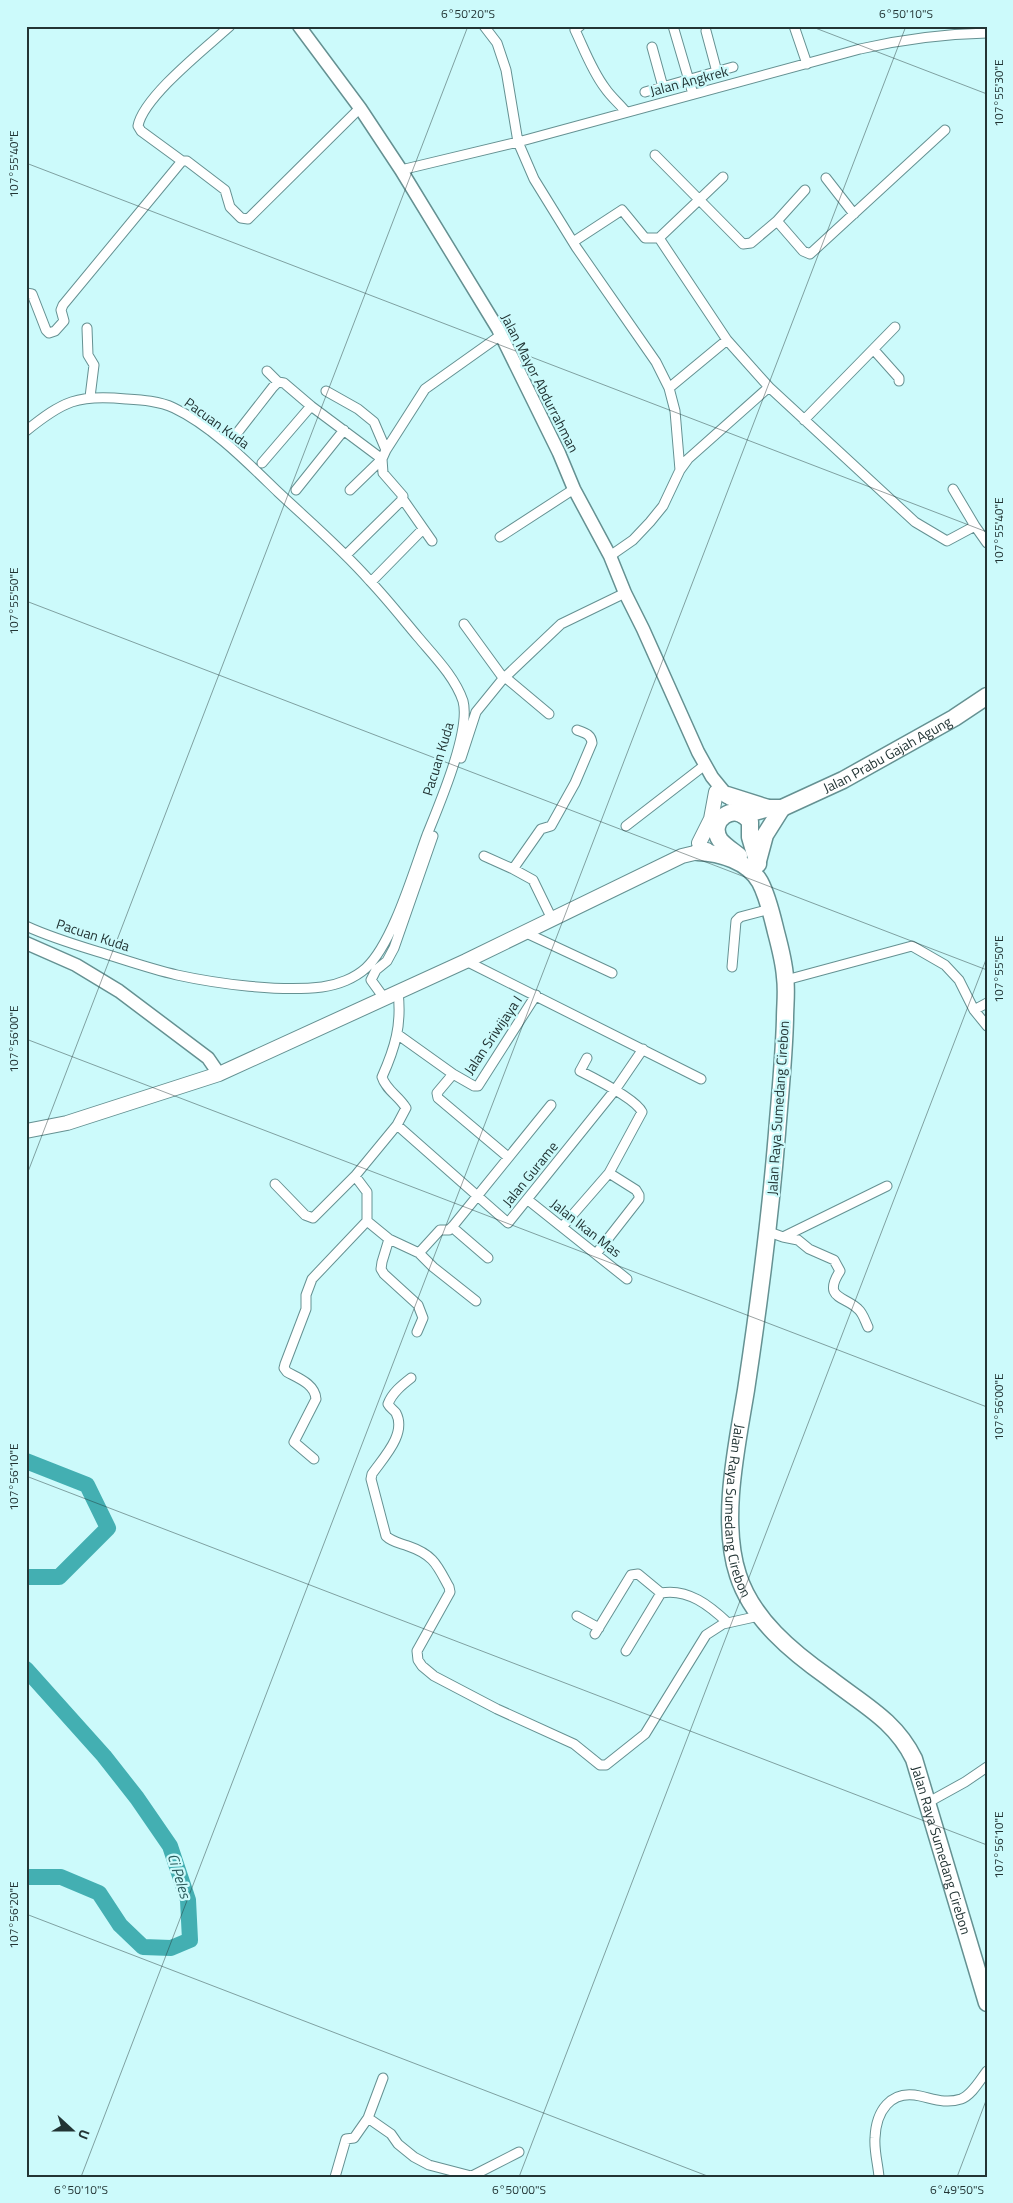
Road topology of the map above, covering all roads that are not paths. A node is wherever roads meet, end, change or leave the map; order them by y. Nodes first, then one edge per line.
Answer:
1 (230, 26) edge
2 (299, 26) edge
3 (484, 26) edge
4 (673, 26) edge
5 (794, 26) edge
6 (576, 28) edge
7 (706, 31) dead end
8 (982, 31) edge
9 (652, 47) dead end
10 (807, 64) junction
11 (733, 67) dead end
12 (717, 72) junction
13 (689, 80) junction
14 (663, 87) junction
15 (645, 92) dead end
16 (693, 94) junction
17 (360, 108) junction
18 (626, 112) junction
19 (946, 130) dead end
20 (518, 142) junction
21 (655, 155) dead end
22 (182, 161) junction
23 (401, 170) junction
24 (723, 177) dead end
25 (826, 178) dead end
26 (806, 190) dead end
27 (699, 201) junction
28 (854, 214) junction
29 (777, 221) junction
30 (659, 238) junction
31 (573, 242) junction
32 (26, 293) edge
33 (895, 327) dead end
34 (87, 328) dead end
35 (501, 335) junction
36 (727, 340) junction
37 (874, 350) junction
38 (267, 371) dead end
39 (899, 381) dead end
40 (278, 382) junction
41 (769, 387) junction
42 (669, 388) junction
43 (326, 391) dead end
44 (90, 397) junction
45 (311, 406) junction
46 (804, 420) junction
47 (344, 430) junction
48 (26, 431) edge
49 (234, 437) dead end
50 (384, 454) junction
51 (262, 463) dead end
52 (680, 470) junction
53 (574, 489) junction
54 (953, 489) dead end
55 (296, 490) dead end
56 (350, 490) dead end
57 (402, 498) junction
58 (975, 526) junction
59 (423, 529) junction
60 (500, 536) dead end
61 (432, 540) dead end
62 (987, 543) edge
63 (346, 555) junction
64 (610, 556) junction
65 (371, 582) junction
66 (625, 593) junction
67 (464, 624) dead end
68 (505, 678) junction
69 (987, 696) edge
70 (549, 714) dead end
71 (577, 730) dead end
72 (705, 765) junction
73 (721, 793) junction
74 (775, 813) junction
75 (743, 815) junction
76 (718, 823) junction
77 (626, 826) dead end
78 (750, 837) junction
79 (729, 847) junction
80 (693, 850) junction
81 (484, 856) dead end
82 (513, 869) junction
83 (754, 871) junction
84 (770, 909) junction
85 (552, 919) junction
86 (26, 926) edge
87 (524, 932) junction
88 (26, 943) edge
89 (466, 961) junction
90 (732, 967) dead end
91 (612, 973) dead end
92 (786, 980) junction
93 (398, 992) junction
94 (536, 995) junction
95 (384, 998) junction
96 (987, 1003) edge
97 (974, 1010) junction
98 (987, 1026) edge
99 (397, 1034) junction
100 (643, 1049) junction
101 (587, 1058) dead end
102 (219, 1074) junction
103 (453, 1074) junction
104 (701, 1079) dead end
105 (615, 1090) junction
106 (551, 1105) dead end
107 (397, 1125) junction
108 (26, 1131) edge
109 (508, 1157) junction
110 (609, 1173) junction
111 (356, 1176) junction
112 (275, 1184) dead end
113 (887, 1186) dead end
114 (478, 1195) junction
115 (528, 1200) junction
116 (367, 1221) junction
117 (452, 1227) junction
118 (562, 1227) junction
119 (776, 1234) junction
120 (389, 1239) junction
121 (419, 1254) junction
122 (596, 1254) junction
123 (488, 1258) dead end
124 (627, 1278) dead end
125 (476, 1301) dead end
126 (868, 1326) dead end
127 (417, 1332) dead end
128 (411, 1378) dead end
129 (314, 1459) dead end
130 (661, 1593) junction
131 (577, 1616) dead end
132 (759, 1616) junction
133 (728, 1623) junction
134 (626, 1651) dead end
135 (987, 1766) edge
136 (927, 1802) junction
137 (987, 2003) edge
138 (987, 2071) edge
139 (383, 2078) dead end
140 (368, 2118) junction
141 (519, 2152) dead end
142 (473, 2176) edge
143 (335, 2177) edge
144 (879, 2177) edge

1 - 22 street
2 - 17 main road, Jalan Mayor Abdurrahman
3 - 20 street
4 - 13 street
5 - 10 street
6 - 18 street
7 - 12 street
8 - 10 street, Jalan Angkrek
9 - 14 street
10 - 16 street, Jalan Angkrek
11 - 12 street
12 - 13 street
13 - 14 street
13 - 16 street
14 - 15 street
16 - 18 street, Jalan Angkrek
17 - 22 street
17 - 23 main road, Jalan Mayor Abdurrahman
18 - 20 street, Jalan Angkrek
19 - 28 street
20 - 23 street, Jalan Angkrek
20 - 31 street
21 - 27 street
22 - 32 street
23 - 35 main road, Jalan Mayor Abdurrahman
24 - 27 street
25 - 28 street
26 - 29 street
27 - 29 street
27 - 30 street
28 - 29 street
30 - 31 street
30 - 36 street
31 - 42 street
33 - 37 street
34 - 44 street
35 - 50 street
35 - 53 main road, Jalan Mayor Abdurrahman
36 - 41 street
36 - 42 street
37 - 39 street
37 - 46 street
38 - 40 street
40 - 45 street
40 - 49 street
41 - 46 street
41 - 52 street
42 - 52 street
43 - 50 street
44 - 48 street, Pacuan Kuda
44 - 63 street, Pacuan Kuda
45 - 47 street
45 - 51 street
46 - 58 street
47 - 50 street
47 - 55 street
50 - 56 street
50 - 57 street
52 - 64 street
53 - 60 street
53 - 64 main road, Jalan Mayor Abdurrahman
54 - 58 street
57 - 59 street
57 - 63 street
58 - 62 street
59 - 61 street
59 - 65 street
63 - 65 street, Pacuan Kuda
64 - 66 main road, Jalan Mayor Abdurrahman
65 - 86 street, Pacuan Kuda
66 - 68 street
66 - 72 main road, Jalan Mayor Abdurrahman
67 - 68 street
68 - 70 street
68 - 95 street
69 - 74 highway, Jalan Prabu Gajah Agung
71 - 82 street
72 - 73 main road, Jalan Mayor Abdurrahman
72 - 77 street
73 - 74 highway
73 - 75 main road, Jalan Mayor Abdurrahman
73 - 76 main road
73 - 80 main road
74 - 75 highway
74 - 78 highway
74 - 83 highway
75 - 76 highway
75 - 78 highway
76 - 79 highway
76 - 80 main road
78 - 79 highway
78 - 83 highway
79 - 80 main road
79 - 83 highway
80 - 83 highway
80 - 85 main road
81 - 82 street
82 - 85 street
83 - 84 highway, Jalan Raya Sumedang Cirebon
84 - 90 street
84 - 92 highway, Jalan Raya Sumedang Cirebon
85 - 87 main road
87 - 89 main road
87 - 91 street
88 - 102 main road
89 - 93 main road
89 - 94 street
92 - 97 street
92 - 119 highway, Jalan Raya Sumedang Cirebon
93 - 95 main road
93 - 99 street
94 - 100 street
94 - 103 street, Jalan Sriwijaya I
95 - 102 main road
96 - 97 street
97 - 98 street
99 - 103 street, Jalan Sriwijaya I
99 - 107 street
100 - 104 street
100 - 105 street, Jalan Gurame
101 - 105 street
102 - 108 main road
103 - 109 street
105 - 110 street
105 - 115 street, Jalan Gurame
106 - 109 street
107 - 111 street
107 - 114 street, Jalan Gurame
109 - 114 street
110 - 118 street
110 - 122 street
111 - 112 street
111 - 116 street
113 - 119 street
114 - 115 street, Jalan Gurame
114 - 117 street
115 - 118 street, Jalan Ikan Mas
116 - 120 street
116 - 129 street
117 - 121 street
117 - 123 street
118 - 122 street, Jalan Ikan Mas
119 - 126 street
119 - 132 highway, Jalan Raya Sumedang Cirebon
120 - 121 street
120 - 127 street
121 - 125 street
122 - 124 street, Jalan Ikan Mas
128 - 133 street
130 - 131 street
130 - 133 street
130 - 134 street
132 - 133 street
132 - 136 highway, Jalan Raya Sumedang Cirebon
135 - 136 street
136 - 137 highway, Jalan Raya Sumedang Cirebon
138 - 144 street
139 - 140 street
140 - 142 street
140 - 143 street
141 - 142 street

